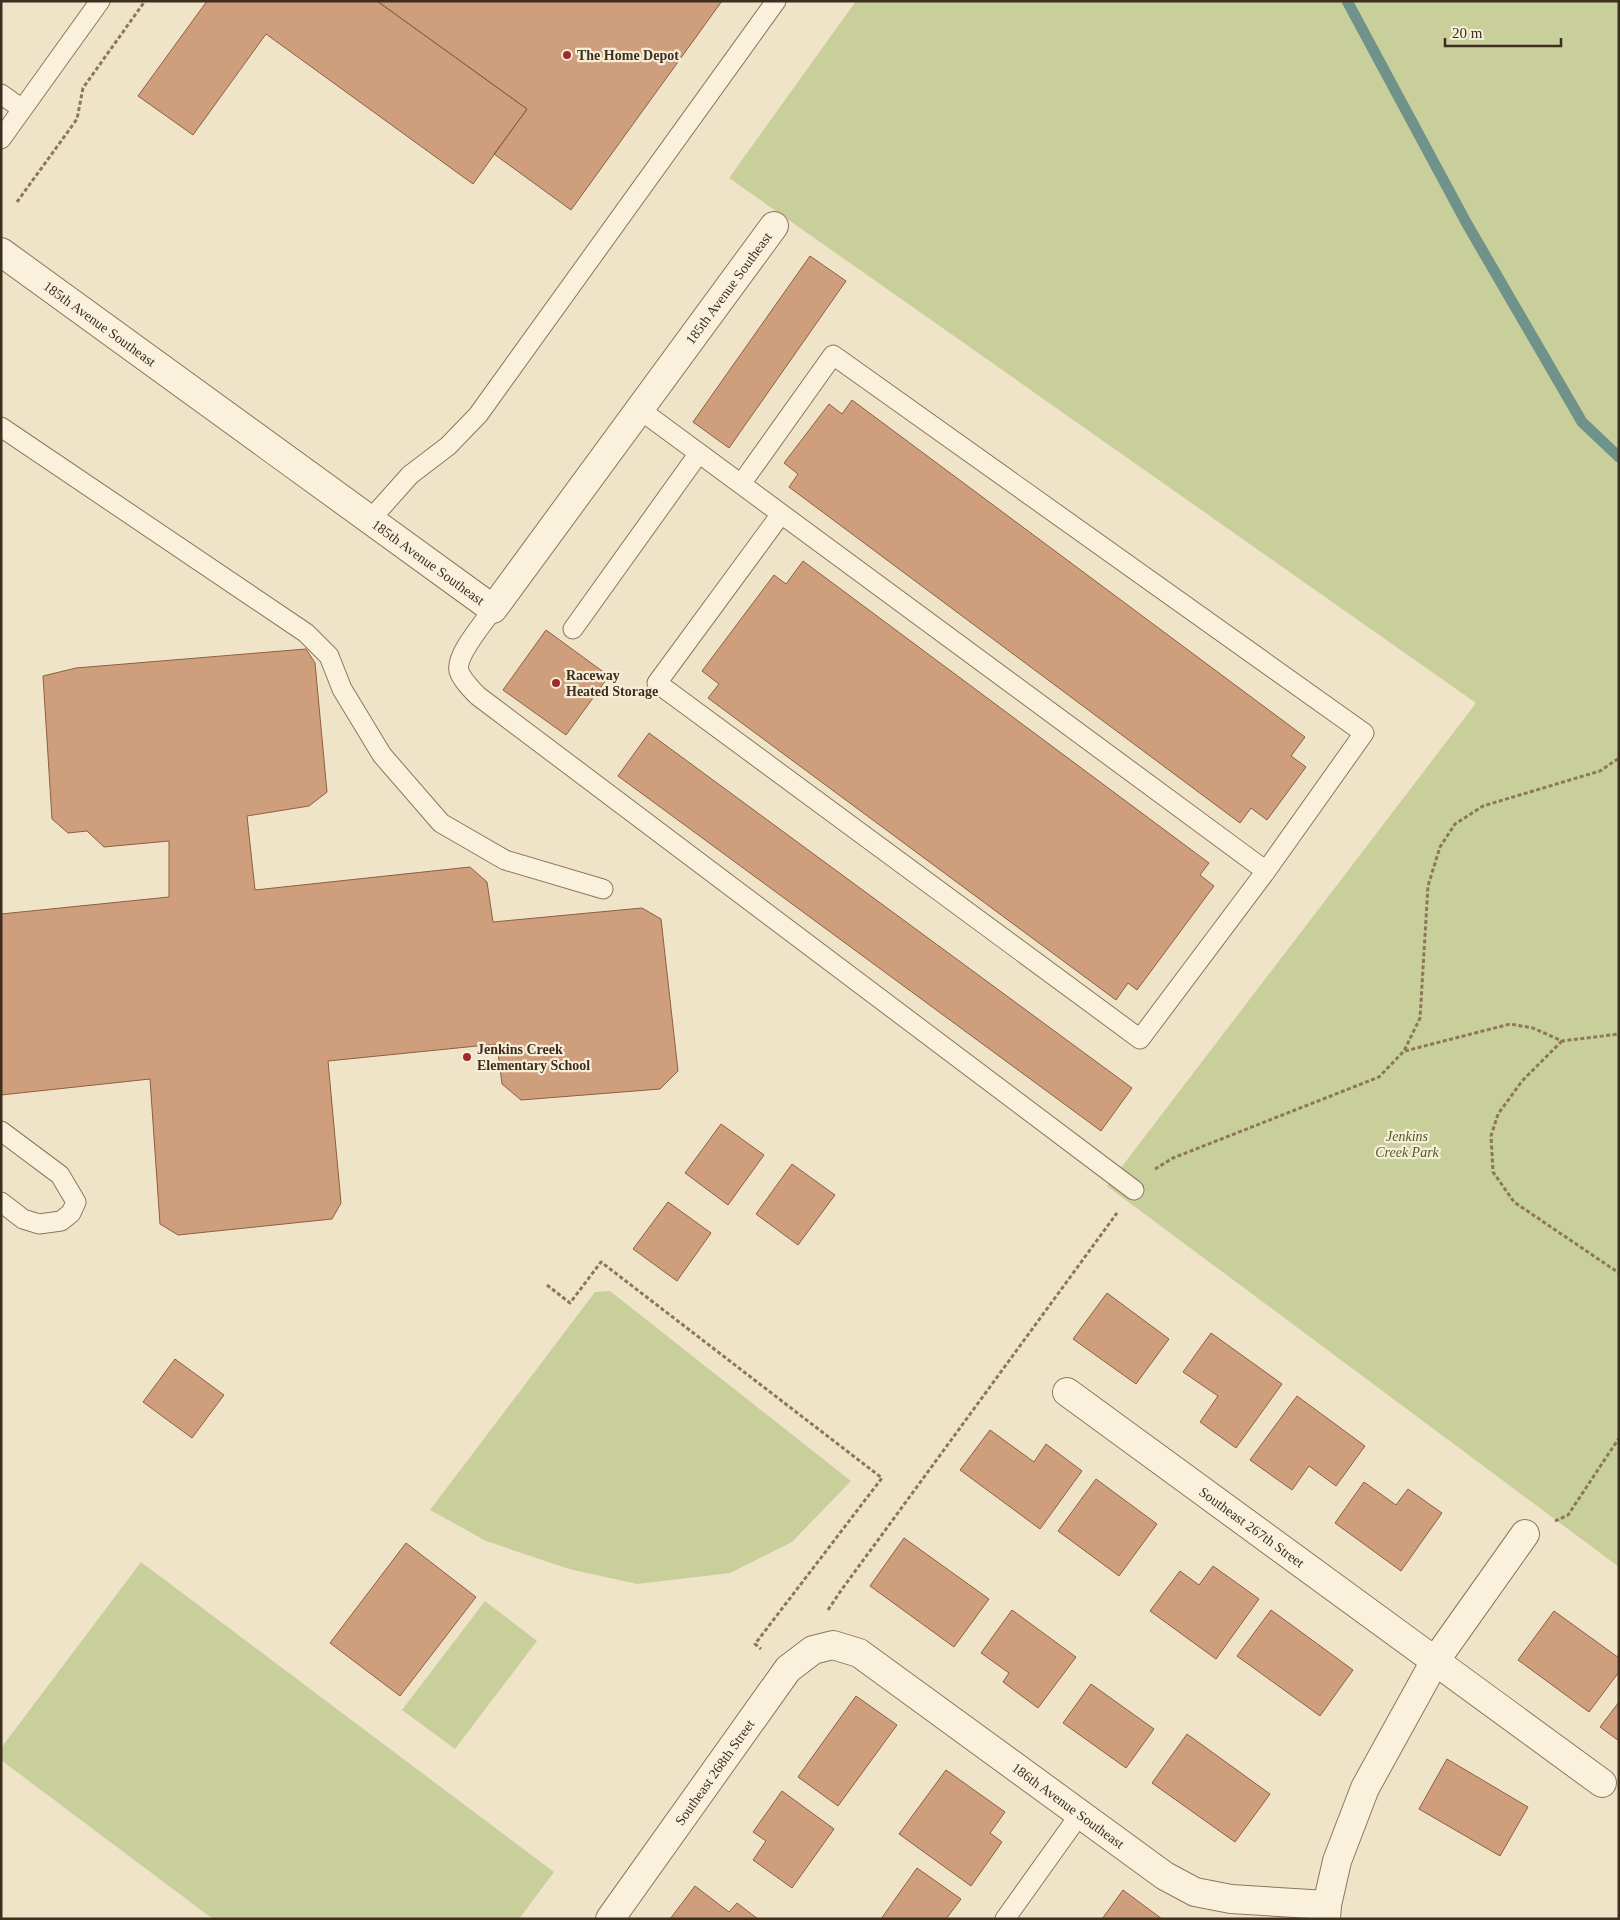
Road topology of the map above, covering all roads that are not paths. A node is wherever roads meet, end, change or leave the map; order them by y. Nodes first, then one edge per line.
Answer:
1 (100, 1) edge
2 (776, 1) edge
3 (1, 94) edge
4 (22, 109) junction
5 (1, 139) edge
6 (774, 226) dead end
7 (1, 252) edge
8 (639, 409) junction
9 (1, 427) edge
10 (699, 453) junction
11 (741, 484) junction
12 (781, 514) junction
13 (370, 520) junction
14 (493, 610) junction
15 (573, 629) dead end
16 (1266, 871) junction
17 (603, 889) dead end
18 (1, 1131) edge
19 (1134, 1190) road end
20 (1, 1202) edge
21 (1067, 1392) dead end
22 (1525, 1534) road end
23 (833, 1645) joint
24 (1436, 1661) junction
25 (1602, 1783) dead end
26 (1080, 1814) junction
27 (1327, 1912) edge
28 (610, 1919) edge
29 (1005, 1919) edge

1 - 4 lane
2 - 13 lane
3 - 4 lane
4 - 5 lane
6 - 8 street, 185th Avenue Southeast
7 - 13 street, 185th Avenue Southeast
8 - 10 lane
8 - 14 street, 185th Avenue Southeast
9 - 17 lane
10 - 11 lane
10 - 15 lane
11 - 12 lane
11 - 16 lane
12 - 16 lane
12 - 16 lane
13 - 14 street, 185th Avenue Southeast
14 - 19 lane
18 - 20 lane
21 - 24 street, Southeast 267th Street
22 - 24 street
23 - 26 street, 186th Avenue Southeast
23 - 28 street, Southeast 268th Street
24 - 25 street, Southeast 267th Street
24 - 27 street
26 - 27 street, 186th Avenue Southeast
26 - 29 lane

